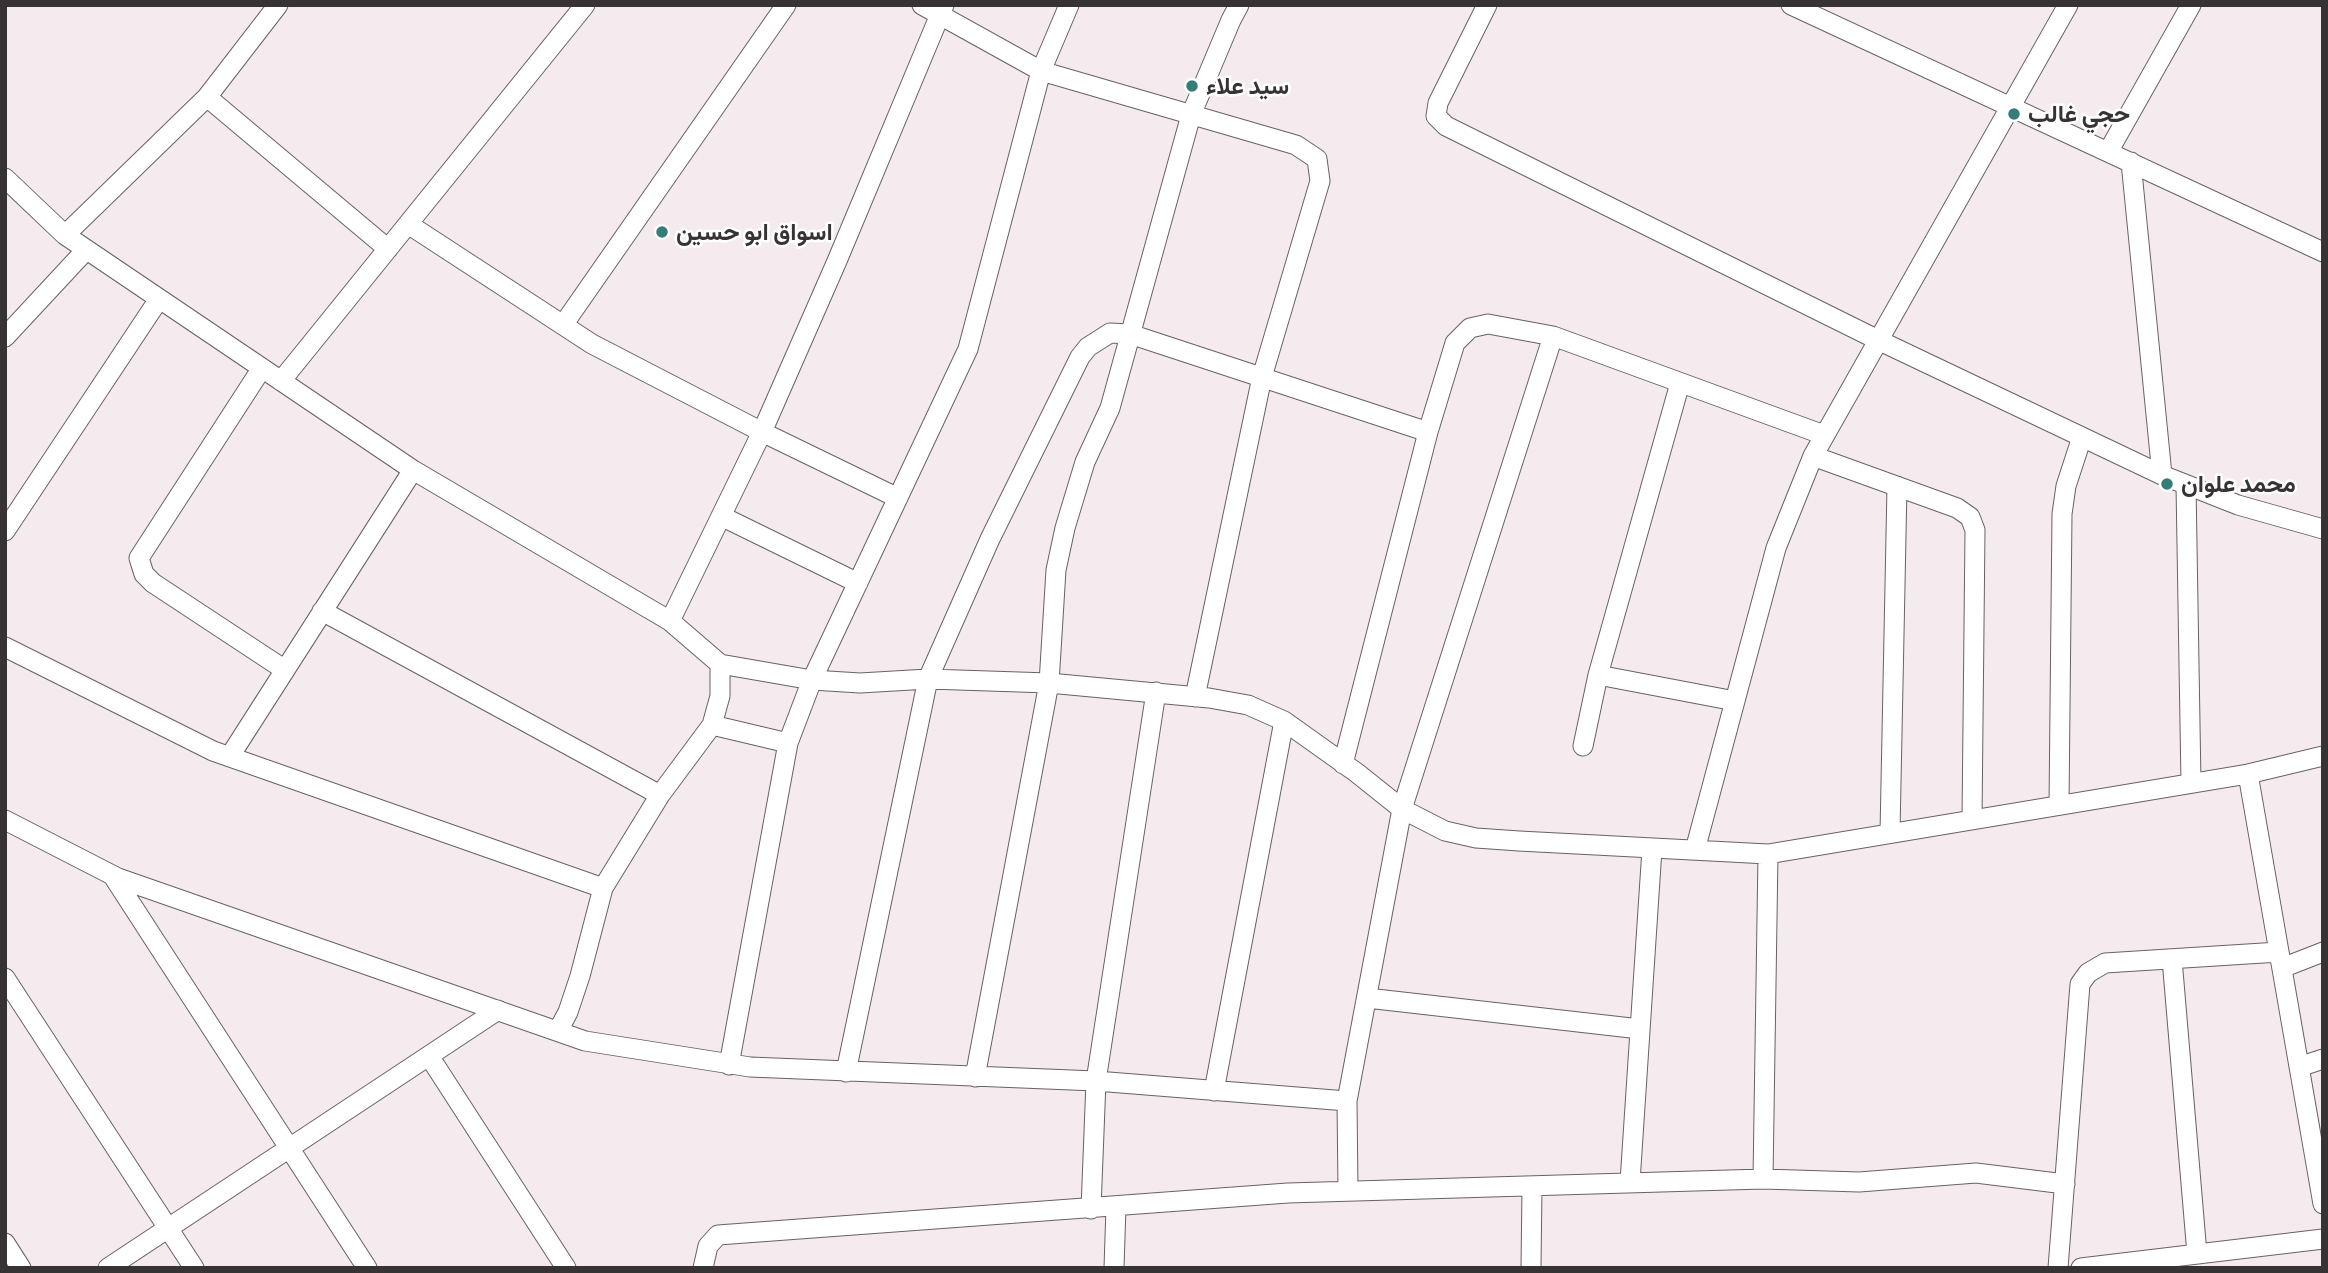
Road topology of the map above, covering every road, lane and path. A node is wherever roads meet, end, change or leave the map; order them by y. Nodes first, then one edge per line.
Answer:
1 (278, 5) edge
2 (585, 5) edge
3 (786, 5) edge
4 (1069, 5) edge
5 (1239, 5) edge
6 (1487, 5) edge
7 (1791, 5) edge
8 (2067, 5) edge
9 (2191, 5) edge
10 (935, 8) edge
11 (1041, 71) junction
12 (207, 97) junction
13 (2009, 106) junction
14 (1191, 115) junction
15 (2108, 152) junction
16 (2132, 162) junction
17 (5, 178) edge
18 (408, 224) junction
19 (65, 235) junction
20 (388, 248) junction
21 (86, 250) junction
22 (2323, 252) edge
23 (159, 299) junction
24 (563, 325) junction
25 (1129, 334) junction
26 (1553, 336) junction
27 (5, 337) edge
28 (1878, 340) junction
29 (262, 369) junction
30 (1262, 377) junction
31 (281, 381) junction
32 (1680, 383) junction
33 (762, 432) junction
34 (1427, 432) junction
35 (1824, 435) junction
36 (2082, 437) junction
37 (1814, 456) junction
38 (413, 470) junction
39 (2162, 475) junction
40 (2186, 485) junction
41 (1897, 486) junction
42 (898, 498) junction
43 (721, 516) junction
44 (2323, 529) edge
45 (5, 531) edge
46 (858, 583) junction
47 (323, 611) junction
48 (670, 621) junction
49 (5, 648) edge
50 (720, 664) junction
51 (285, 670) junction
52 (1598, 675) junction
53 (928, 679) junction
54 (813, 680) junction
55 (1049, 683) junction
56 (1156, 692) junction
57 (1195, 697) junction
58 (1735, 701) junction
59 (1284, 721) junction
60 (712, 725) junction
61 (788, 743) junction
62 (1583, 746) dead end
63 (230, 756) junction
64 (2323, 756) edge
65 (1343, 764) junction
66 (2248, 774) junction
67 (2191, 783) junction
68 (660, 795) junction
69 (2059, 805) junction
70 (1402, 809) junction
71 (5, 820) edge
72 (1972, 820) junction
73 (1890, 833) junction
74 (1652, 849) junction
75 (1695, 850) junction
76 (1768, 853) junction
77 (113, 876) junction
78 (603, 888) junction
79 (2323, 952) edge
80 (2172, 959) junction
81 (2280, 960) junction
82 (5, 978) edge
83 (1367, 998) junction
84 (498, 1010) junction
85 (1640, 1029) junction
86 (558, 1031) junction
87 (429, 1056) junction
88 (2323, 1059) edge
89 (729, 1066) junction
90 (2299, 1067) junction
91 (846, 1072) junction
92 (975, 1077) junction
93 (1096, 1081) junction
94 (1214, 1091) junction
95 (1348, 1101) junction
96 (2315, 1118) edge
97 (290, 1148) junction
98 (1763, 1179) junction
99 (1630, 1182) junction
100 (2064, 1184) junction
101 (1532, 1187) junction
102 (1348, 1191) junction
103 (2323, 1204) edge
104 (1116, 1207) junction
105 (1091, 1209) junction
106 (168, 1229) junction
107 (2323, 1239) edge
108 (5, 1243) edge
109 (2197, 1254) junction
110 (21, 1268) edge
111 (108, 1268) edge
112 (194, 1268) edge
113 (367, 1268) edge
114 (566, 1268) edge
115 (703, 1268) edge
116 (1114, 1268) edge
117 (1531, 1268) edge
118 (2058, 1268) edge
119 (2081, 1268) edge

1 - 12 street
2 - 18 street
3 - 24 street
4 - 11 street
5 - 14 street
6 - 28 street
7 - 13 street
8 - 13 street
9 - 15 street
10 - 11 street
10 - 33 street
11 - 14 street
11 - 42 street
12 - 19 street
12 - 20 street
13 - 15 street
13 - 28 street
14 - 25 street
14 - 30 street
15 - 16 street
16 - 22 street
16 - 39 street
17 - 19 street
18 - 20 street
18 - 24 street
19 - 21 street
20 - 31 street
21 - 23 street
21 - 27 street
23 - 29 street
23 - 45 street
24 - 33 street
25 - 30 street
25 - 53 street
25 - 55 street
26 - 32 street
26 - 34 street
26 - 70 street
28 - 35 street
28 - 36 street
29 - 31 street
29 - 51 street
30 - 34 street
30 - 57 street
31 - 38 street
32 - 35 street
32 - 52 street
33 - 42 street
33 - 43 street
34 - 65 street
35 - 37 street
36 - 39 street
36 - 69 street
37 - 41 street
37 - 58 street
38 - 47 street
38 - 48 street
39 - 40 street
40 - 44 street
40 - 67 street
41 - 72 street
41 - 73 street
42 - 46 street
43 - 46 street
43 - 48 street
46 - 54 street
47 - 51 street
47 - 68 street
48 - 50 street
49 - 63 street
50 - 54 street
50 - 60 street
51 - 63 street
52 - 58 street
52 - 62 street
53 - 54 street
53 - 55 street
53 - 91 street
54 - 61 street
55 - 56 street
55 - 92 street
56 - 57 street
56 - 93 street
57 - 59 street
58 - 75 street
59 - 65 street
59 - 94 street
60 - 61 street
60 - 68 street
61 - 89 street
63 - 78 street
64 - 66 street
65 - 70 street
66 - 67 street
66 - 81 street
67 - 69 street
68 - 78 street
69 - 72 street
70 - 74 street
70 - 83 street
71 - 77 street
72 - 73 street
73 - 76 street
74 - 75 street
74 - 85 street
75 - 76 street
76 - 98 street
77 - 84 street
77 - 97 street
78 - 86 street
79 - 81 street
80 - 81 street
80 - 100 street
80 - 109 street
81 - 90 street
82 - 106 street
83 - 85 street
83 - 95 street
84 - 86 street
84 - 87 street
85 - 99 street
86 - 89 street
87 - 97 street
87 - 114 street
88 - 90 street
89 - 91 street
90 - 96 street
91 - 92 street
92 - 93 street
93 - 94 street
93 - 105 street
94 - 95 street
95 - 102 street
96 - 103 street
97 - 106 street
97 - 113 street
98 - 99 street
98 - 100 street
99 - 101 street
100 - 118 street
101 - 102 street
101 - 117 street
102 - 104 street
104 - 105 street
104 - 116 street
105 - 115 street
106 - 111 street
106 - 112 street
107 - 109 street
108 - 110 street
109 - 119 street

